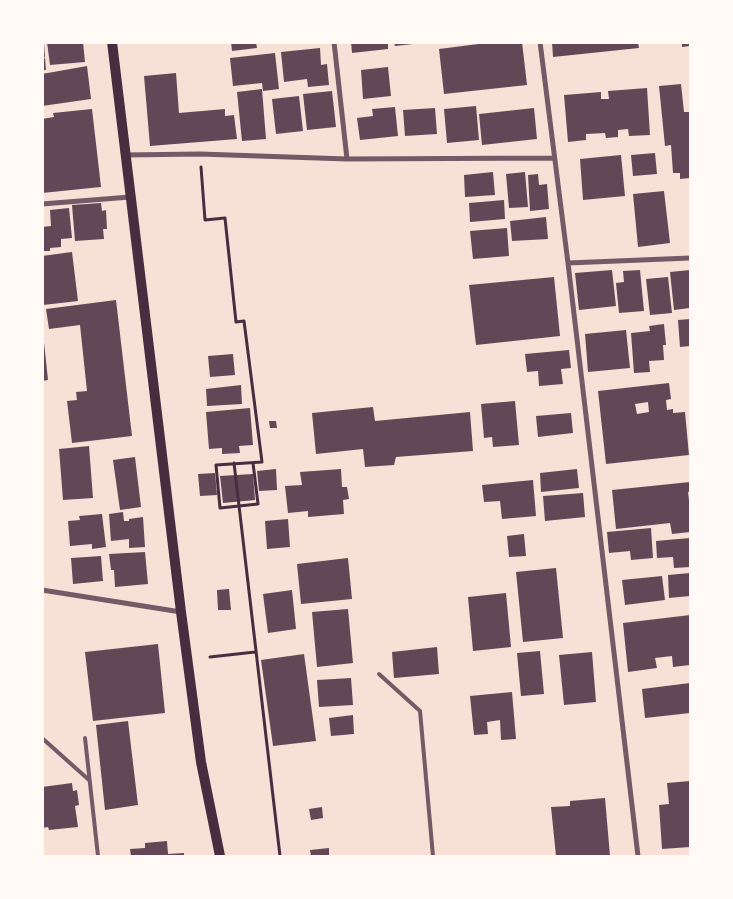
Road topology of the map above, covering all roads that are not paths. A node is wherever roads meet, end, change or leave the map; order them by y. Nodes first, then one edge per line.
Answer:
1 (112, 42) edge
2 (334, 42) edge
3 (540, 42) edge
4 (125, 155) junction
5 (554, 158) junction
6 (347, 159) junction
7 (130, 197) junction
8 (42, 204) edge
9 (690, 258) edge
10 (568, 263) junction
11 (42, 590) edge
12 (181, 612) junction
13 (379, 674) dead end
14 (42, 738) edge
15 (85, 738) dead end
16 (90, 780) junction
17 (98, 856) edge
18 (220, 856) edge
19 (433, 856) edge
20 (638, 856) edge

1 - 4 main road
2 - 6 street
3 - 5 street
4 - 6 street
4 - 7 main road
5 - 6 street
5 - 10 street
7 - 8 street
7 - 12 main road
9 - 10 street
10 - 20 street
11 - 12 street
12 - 18 main road
13 - 19 lane
14 - 16 lane
15 - 16 lane
16 - 17 lane

